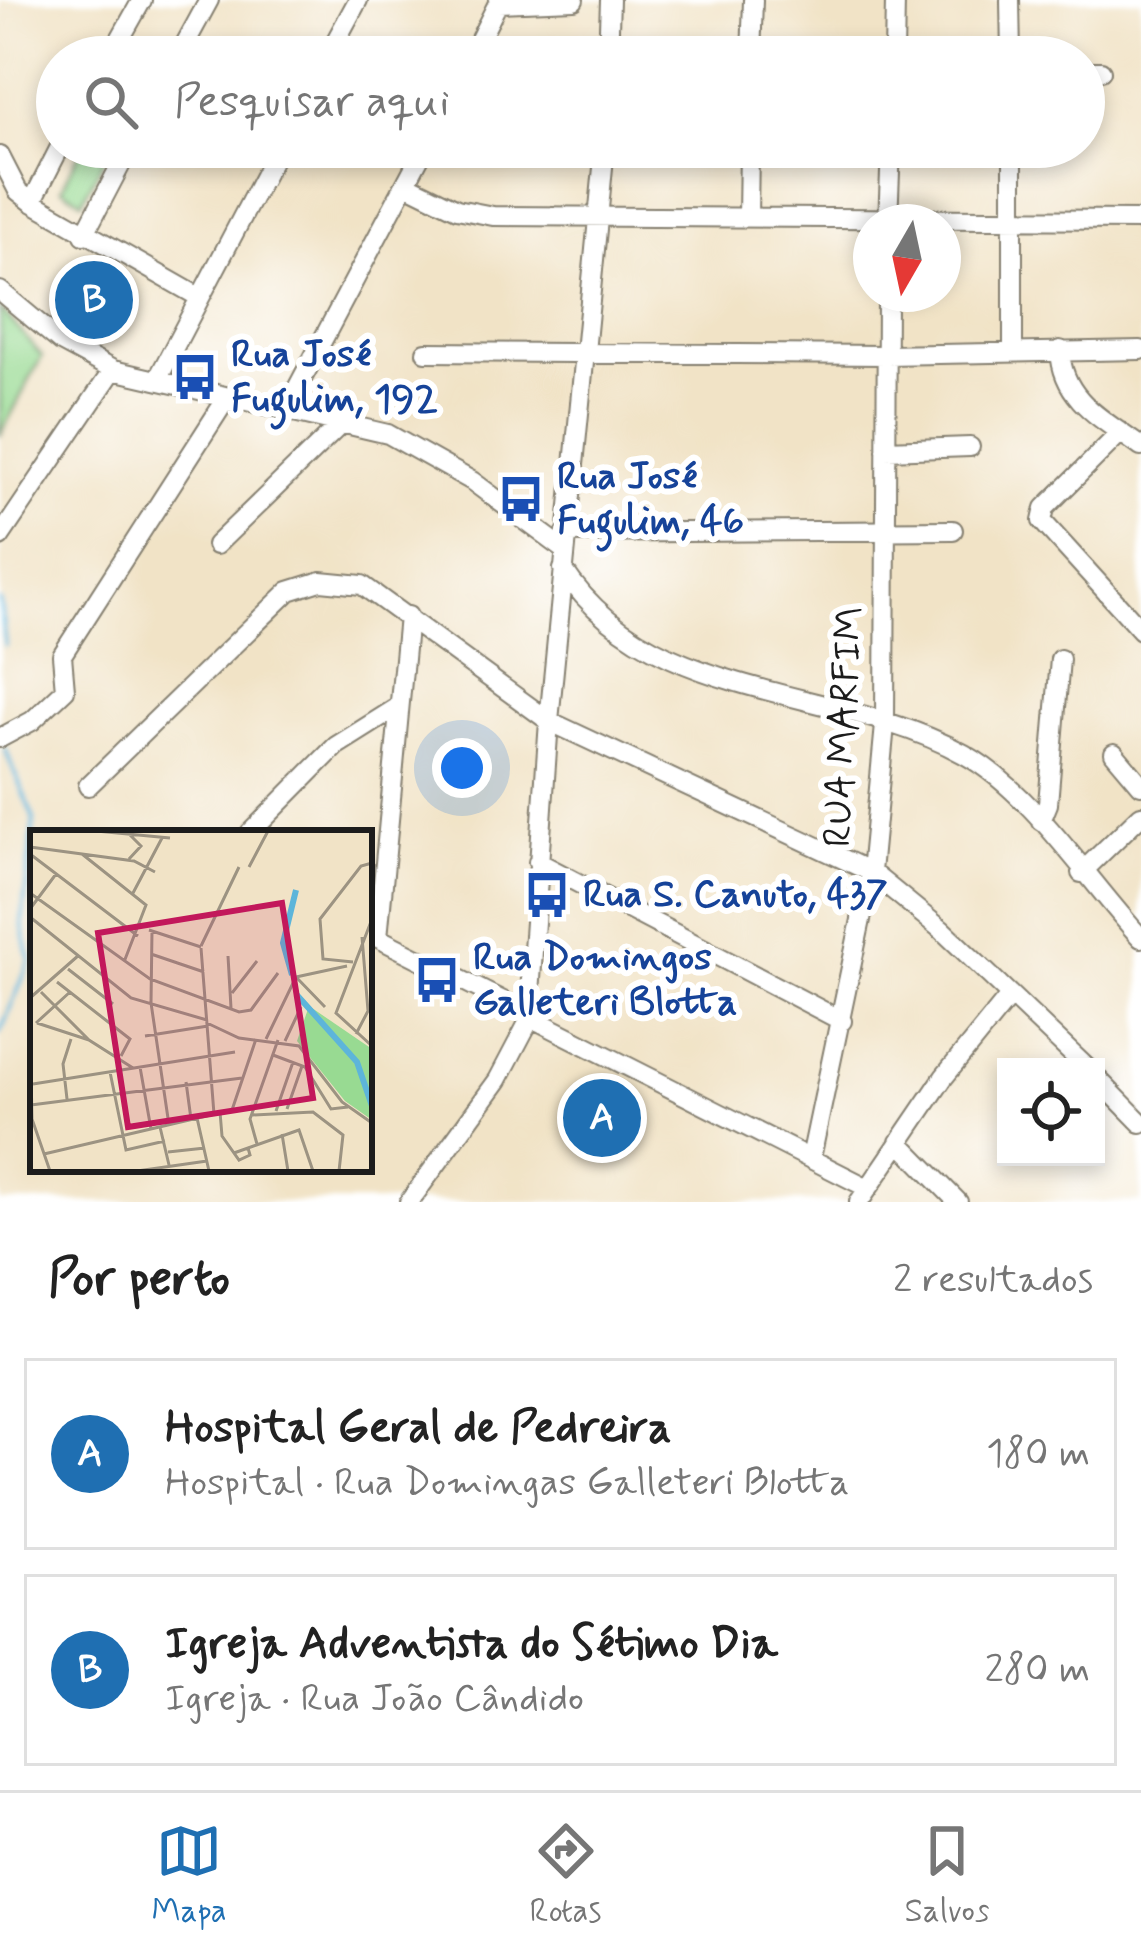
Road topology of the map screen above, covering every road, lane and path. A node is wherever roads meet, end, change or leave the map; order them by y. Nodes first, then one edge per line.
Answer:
1 (142, 0) edge
2 (209, 0) edge
3 (358, 0) edge
4 (574, 0) edge
5 (610, 0) edge
6 (753, 0) edge
7 (895, 0) edge
8 (1010, 0) edge
9 (498, 2) edge
10 (122, 36) edge
11 (189, 36) edge
12 (338, 36) edge
13 (481, 36) edge
14 (609, 36) edge
15 (752, 36) edge
16 (894, 36) edge
17 (1011, 36) edge
18 (0, 156) edge
19 (49, 168) edge
20 (119, 168) edge
21 (268, 168) edge
22 (414, 168) edge
23 (603, 168) edge
24 (749, 168) edge
25 (890, 168) edge
26 (1013, 168) edge
27 (406, 184) junction
28 (32, 202) junction
29 (889, 204) edge
30 (748, 217) junction
31 (597, 218) junction
32 (853, 218) edge
33 (961, 218) edge
34 (1013, 218) junction
35 (1141, 220) edge
36 (84, 236) junction
37 (0, 291) edge
38 (199, 297) junction
39 (887, 312) edge
40 (1060, 350) junction
41 (1141, 350) edge
42 (426, 352) dead end
43 (1013, 352) junction
44 (586, 355) junction
45 (886, 355) junction
46 (112, 370) junction
47 (157, 380) junction
48 (227, 398) junction
49 (285, 411) junction
50 (342, 423) junction
51 (1120, 432) junction
52 (1141, 447) edge
53 (970, 448) dead end
54 (886, 451) junction
55 (952, 530) dead end
56 (886, 533) junction
57 (0, 537) edge
58 (215, 545) dead end
59 (565, 551) junction
60 (408, 616) junction
61 (1141, 630) edge
62 (1060, 659) dead end
63 (398, 706) junction
64 (549, 721) junction
65 (885, 725) junction
66 (0, 738) edge
67 (1114, 753) dead end
68 (1141, 784) edge
69 (88, 786) dead end
70 (1141, 815) edge
71 (1041, 821) junction
72 (253, 830) edge
73 (538, 862) junction
74 (871, 872) junction
75 (1081, 873) junction
76 (1141, 938) edge
77 (373, 942) edge
78 (1009, 997) junction
79 (522, 1014) junction
80 (842, 1021) junction
81 (1076, 1058) edge
82 (1105, 1085) edge
83 (1138, 1114) edge
84 (899, 1142) junction
85 (811, 1158) junction
86 (864, 1195) edge
87 (409, 1202) edge
88 (958, 1202) edge

1 - 10 street
2 - 11 street
3 - 12 street
4 - 9 street
5 - 14 street
6 - 15 street
7 - 16 street
8 - 17 street
9 - 13 street
18 - 28 street
19 - 28 street
20 - 36 street
21 - 38 street
22 - 27 street
23 - 31 street
24 - 30 street
25 - 29 street
26 - 34 street
27 - 31 street
27 - 49 street
28 - 36 street
30 - 31 street
30 - 32 street
31 - 44 street
33 - 34 street
34 - 35 street
34 - 43 street
36 - 38 street
37 - 46 street
38 - 47 street
39 - 45 street, RUA MARFIM
40 - 41 street
40 - 43 street
40 - 51 street
42 - 44 street
43 - 45 street
44 - 45 street
44 - 59 street
45 - 54 street, RUA MARFIM
46 - 47 street
46 - 57 street
47 - 48 street
48 - 49 street
48 - 66 street
49 - 50 street
50 - 58 street
50 - 59 street
51 - 52 street
51 - 61 street
53 - 54 street
54 - 56 street, RUA MARFIM
55 - 56 street
56 - 59 street
56 - 65 street, RUA MARFIM
59 - 64 street
59 - 65 street
60 - 63 street
60 - 64 street
60 - 69 street
62 - 71 street
63 - 72 street
63 - 77 street
64 - 73 street
64 - 74 street
65 - 71 street
65 - 74 street, RUA MARFIM
67 - 68 street
70 - 75 street
71 - 75 street
73 - 79 street
73 - 80 street
74 - 78 street
74 - 80 street, RUA MARFIM
75 - 76 street
77 - 79 street
78 - 81 street
78 - 84 street
79 - 85 street
79 - 87 street
80 - 85 street, RUA MARFIM
82 - 83 street
84 - 86 street
84 - 88 street
85 - 86 street

